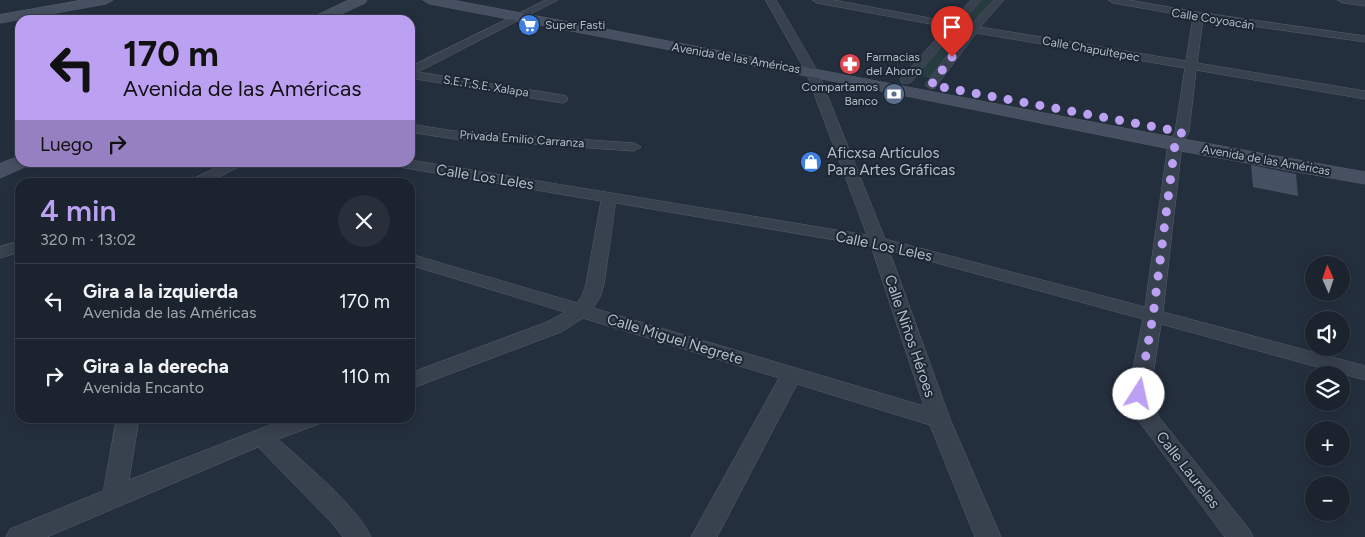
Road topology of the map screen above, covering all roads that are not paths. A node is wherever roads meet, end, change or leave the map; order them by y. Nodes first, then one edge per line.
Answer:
1 (106, 0) edge
2 (360, 0) edge
3 (430, 0) edge
4 (468, 0) edge
5 (553, 0) edge
6 (770, 0) edge
7 (817, 0) edge
8 (976, 0) edge
9 (998, 0) edge
10 (1105, 0) edge
11 (1113, 0) edge
12 (1343, 0) edge
13 (1365, 3) edge
14 (522, 14) junction
15 (22, 15) edge
16 (328, 15) edge
17 (15, 16) edge
18 (1198, 17) junction
19 (0, 19) edge
20 (953, 25) junction
21 (973, 29) junction
22 (1323, 33) junction
23 (1365, 39) edge
24 (1191, 66) junction
25 (810, 67) junction
26 (415, 69) edge
27 (415, 73) edge
28 (906, 80) junction
29 (931, 85) junction
30 (1365, 95) edge
31 (562, 99) dead end
32 (415, 129) edge
33 (1178, 138) junction
34 (634, 146) dead end
35 (15, 164) edge
36 (1365, 164) edge
37 (415, 165) edge
38 (230, 167) edge
39 (0, 172) edge
40 (207, 178) edge
41 (1365, 178) edge
42 (608, 197) junction
43 (878, 242) junction
44 (15, 248) edge
45 (0, 253) edge
46 (415, 261) edge
47 (582, 311) junction
48 (1153, 316) junction
49 (792, 373) junction
50 (1365, 373) edge
51 (415, 378) edge
52 (939, 419) junction
53 (127, 423) edge
54 (297, 423) edge
55 (261, 436) junction
56 (114, 498) junction
57 (19, 537) edge
58 (358, 537) edge
59 (704, 537) edge
60 (988, 537) edge
61 (1240, 537) edge

1 - 15 main road
2 - 16 main road
3 - 14 main road, Avenida de las Américas
4 - 14 main road, Avenida de las Américas
5 - 14 street
6 - 25 street, Calle Niños Héroes
7 - 20 street, Calle Chapultepec
8 - 20 street
9 - 21 street
10 - 18 street, Calle Coyoacán
11 - 22 street, Calle Coyoacán
12 - 13 street
14 - 25 main road, Avenida de las Américas
14 - 26 street
17 - 19 main road
18 - 22 street, Calle Coyoacán
18 - 24 street, Calle Laureles
20 - 21 street, Calle Chapultepec
20 - 28 street
21 - 24 street, Calle Chapultepec
21 - 29 street
22 - 23 street, Calle Coyoacán
24 - 30 street, Calle Chapultepec
24 - 33 street, Calle Laureles
25 - 28 main road, Avenida de las Américas
25 - 33 main road, Avenida de las Américas
25 - 43 street, Calle Niños Héroes
27 - 31 street, S.E.T.S.E. Xalapa
28 - 29 main road, Avenida de las Américas
29 - 33 main road, Avenida de las Américas
32 - 34 street, Privada Emilio Carranza
33 - 36 main road, Avenida de las Américas
33 - 41 main road, Avenida de las Américas
33 - 48 street, Calle Laureles
35 - 39 main road
37 - 42 street, Calle Los Leles
38 - 40 street
42 - 43 street, Calle Los Leles
42 - 47 street
43 - 48 street, Calle Los Leles
43 - 52 street, Calle Niños Héroes
44 - 45 street
46 - 47 street, Calle Miguel Negrete
47 - 49 street, Calle Miguel Negrete
47 - 51 street
48 - 50 street, Calle Los Leles
48 - 61 street, Calle Laureles
49 - 52 street, Calle Miguel Negrete
49 - 59 street
52 - 60 street, Calle Niños Héroes
53 - 56 street
54 - 55 street
55 - 56 street
55 - 58 street
56 - 57 street

